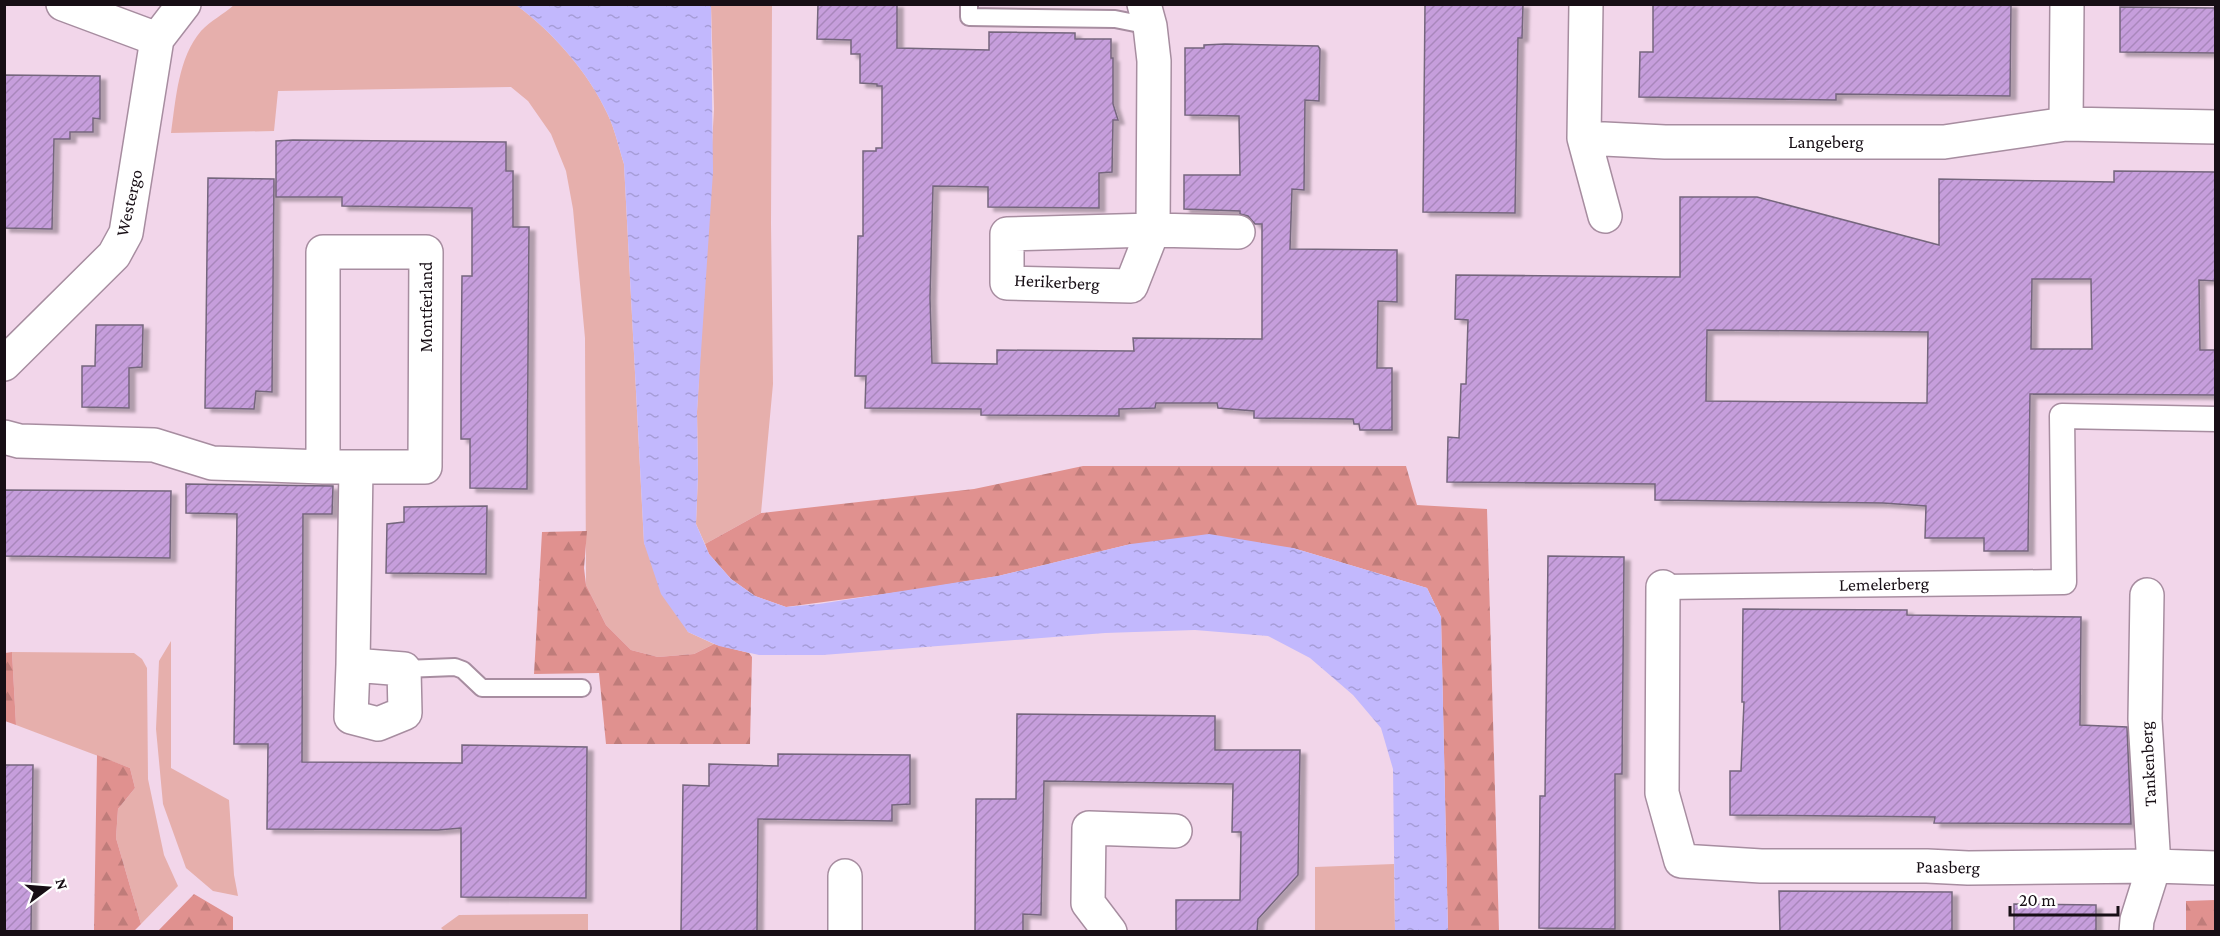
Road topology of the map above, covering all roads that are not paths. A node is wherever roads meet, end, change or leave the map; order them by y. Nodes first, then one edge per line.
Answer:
1 (63, 4) edge
2 (184, 4) edge
3 (969, 4) edge
4 (1586, 4) edge
5 (2067, 4) edge
6 (1147, 15) edge
7 (157, 39) junction
8 (2066, 124) junction
9 (2216, 127) edge
10 (1584, 138) junction
11 (1605, 216) dead end
12 (1238, 232) dead end
13 (4, 364) edge
14 (2216, 419) edge
15 (4, 437) edge
16 (323, 467) junction
17 (356, 467) junction
18 (1663, 587) joint
19 (2147, 595) dead end
20 (353, 665) junction
21 (404, 669) junction
22 (582, 688) dead end
23 (1175, 831) dead end
24 (1681, 861) joint
25 (2154, 866) junction
26 (2216, 868) edge
27 (845, 876) dead end
28 (845, 932) edge
29 (1110, 932) edge
30 (2136, 932) edge

1 - 7 street
2 - 7 street, Westergo
3 - 6 lane
4 - 10 street
5 - 8 street
6 - 12 street
7 - 13 street, Westergo
8 - 9 street, Langeberg
8 - 10 street, Langeberg
10 - 11 street
14 - 18 street, Lemelerberg
15 - 16 street, Montferland
16 - 17 street, Montferland
16 - 17 street, Montferland
17 - 20 street
18 - 24 street, Lemelerberg
19 - 25 street, Tankenberg
20 - 21 street
20 - 21 street
21 - 22 lane
23 - 29 street
24 - 25 street, Paasberg
25 - 26 street, Paasberg
25 - 30 street, Tankenberg
27 - 28 street

